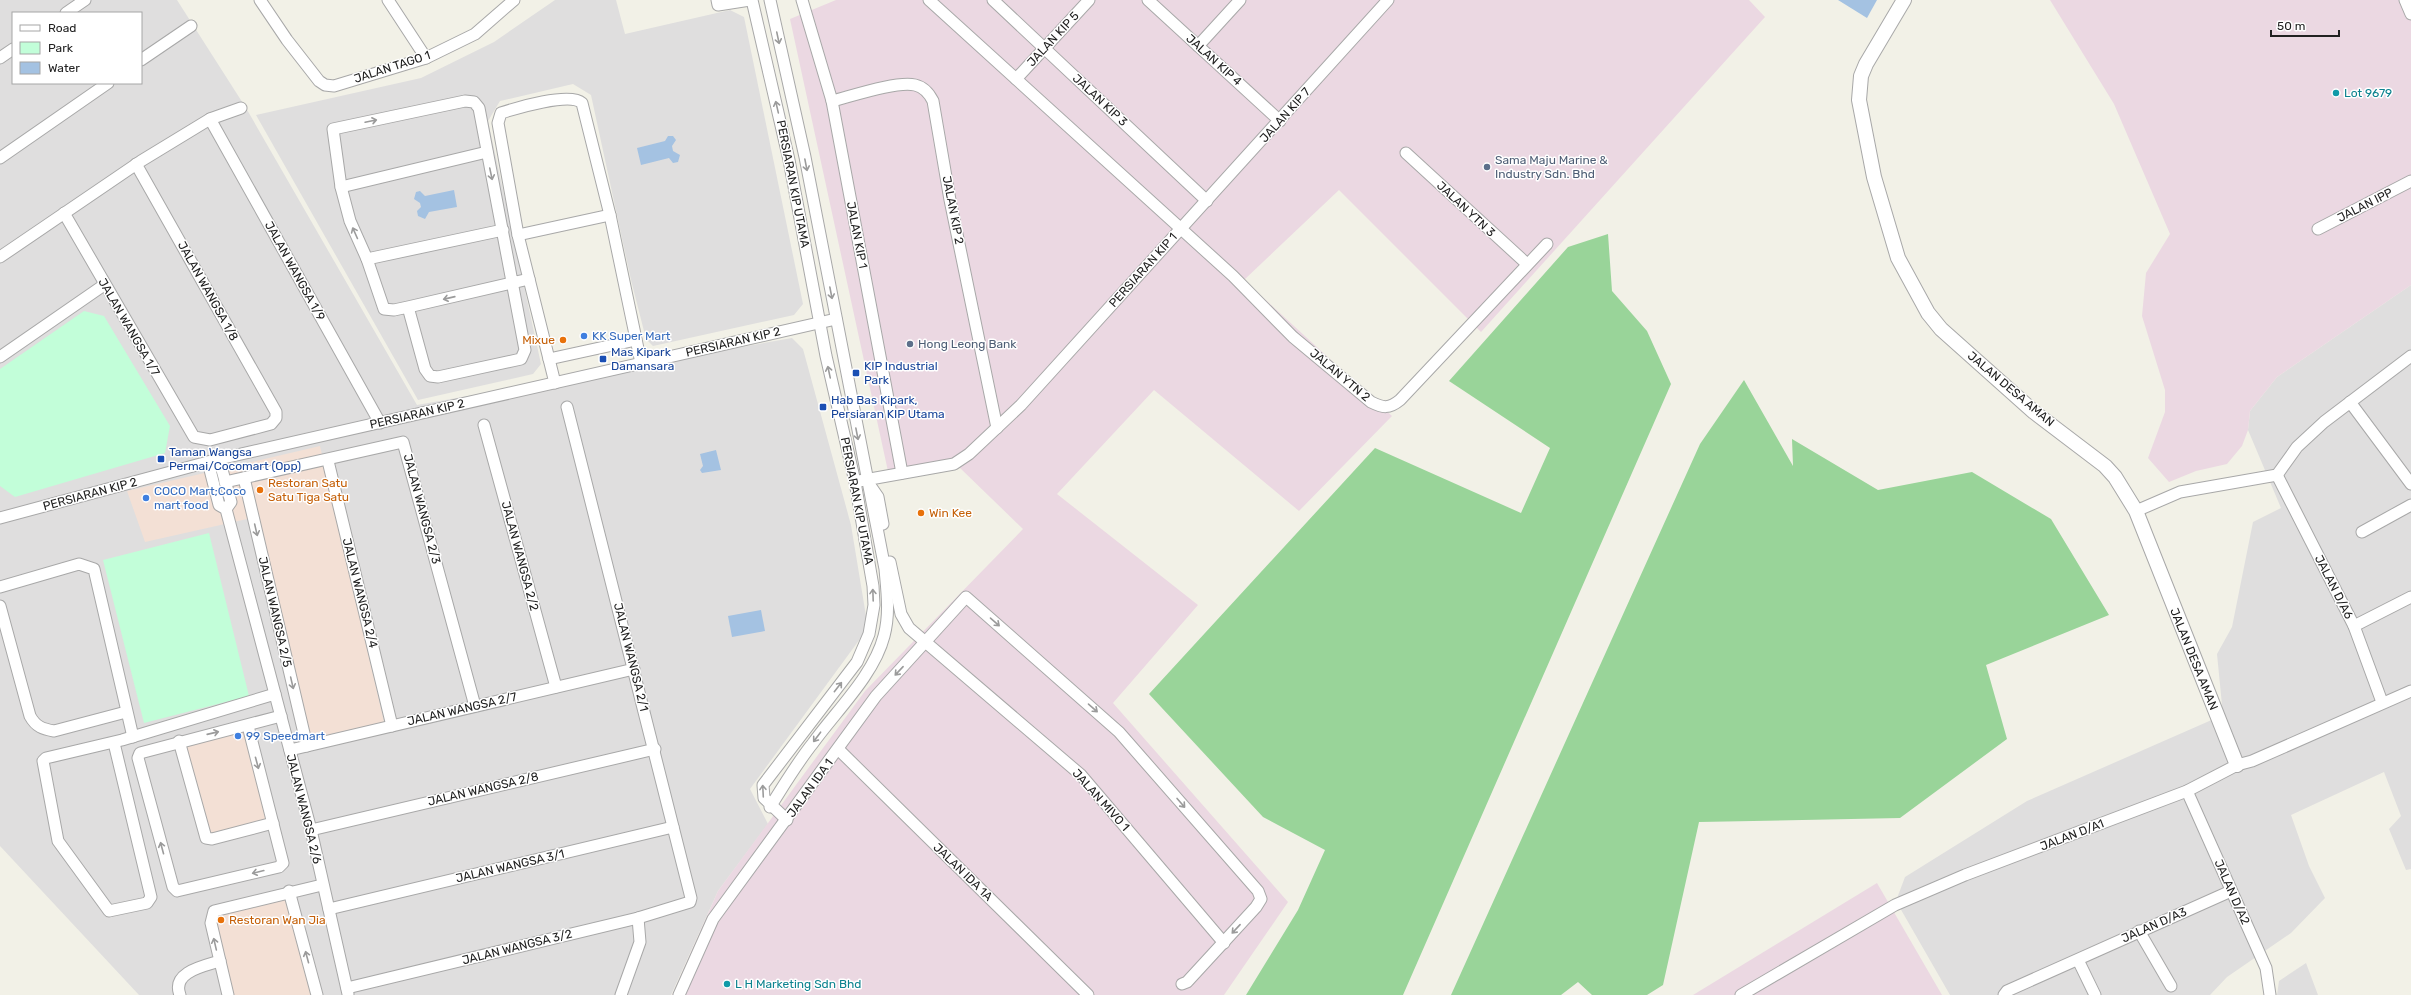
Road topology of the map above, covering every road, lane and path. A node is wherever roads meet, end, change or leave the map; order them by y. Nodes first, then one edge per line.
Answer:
1 (85, 0) edge
2 (260, 0) edge
3 (388, 0) edge
4 (514, 0) edge
5 (717, 0) edge
6 (751, 0) edge
7 (770, 0) edge
8 (802, 0) edge
9 (929, 0) edge
10 (993, 0) edge
11 (1089, 0) edge
12 (1148, 0) edge
13 (1240, 0) edge
14 (1388, 0) edge
15 (1904, 0) edge
16 (2405, 0) edge
17 (67, 12) edge
18 (2411, 14) edge
19 (191, 26) dead end
20 (1198, 46) junction
21 (1044, 48) junction
22 (12, 50) edge
23 (0, 58) edge
24 (426, 58) junction
25 (142, 59) edge
26 (1016, 79) junction
27 (107, 84) edge
28 (832, 101) junction
29 (241, 108) dead end
30 (210, 119) junction
31 (1280, 120) junction
32 (487, 152) junction
33 (1406, 153) dead end
34 (0, 158) edge
35 (136, 164) junction
36 (2411, 181) edge
37 (341, 187) junction
38 (1207, 201) junction
39 (64, 213) junction
40 (610, 216) junction
41 (1181, 229) junction
42 (2318, 229) dead end
43 (503, 230) junction
44 (518, 235) junction
45 (1547, 244) dead end
46 (0, 257) edge
47 (367, 259) junction
48 (1527, 264) junction
49 (529, 279) junction
50 (511, 283) junction
51 (104, 285) junction
52 (533, 296) junction
53 (515, 300) junction
54 (408, 307) junction
55 (836, 319) junction
56 (820, 322) junction
57 (636, 340) junction
58 (2411, 356) edge
59 (0, 358) edge
60 (549, 359) junction
61 (641, 363) junction
62 (555, 383) junction
63 (2350, 402) junction
64 (567, 407) dead end
65 (380, 423) junction
66 (484, 425) dead end
67 (997, 428) junction
68 (198, 440) joint
69 (219, 459) junction
70 (328, 461) junction
71 (208, 462) junction
72 (902, 473) junction
73 (2277, 475) junction
74 (244, 478) junction
75 (860, 481) junction
76 (225, 482) junction
77 (2411, 484) edge
78 (2411, 505) edge
79 (226, 509) junction
80 (2136, 511) junction
81 (0, 518) edge
82 (2362, 532) dead end
83 (0, 587) edge
84 (2411, 597) edge
85 (0, 606) edge
86 (872, 617) junction
87 (887, 620) junction
88 (2354, 626) junction
89 (926, 643) junction
90 (634, 669) junction
91 (556, 687) junction
92 (2411, 691) edge
93 (275, 694) junction
94 (2382, 702) junction
95 (475, 706) junction
96 (126, 712) junction
97 (281, 716) junction
98 (248, 726) junction
99 (392, 726) junction
100 (133, 737) junction
101 (179, 741) junction
102 (114, 743) junction
103 (307, 746) junction
104 (654, 748) junction
105 (838, 749) junction
106 (290, 750) junction
107 (2237, 765) junction
108 (2187, 791) junction
109 (770, 806) junction
110 (786, 820) junction
111 (273, 823) junction
112 (673, 827) junction
113 (311, 830) junction
114 (322, 885) junction
115 (289, 891) junction
116 (2231, 891) junction
117 (686, 905) joint
118 (329, 909) junction
119 (638, 918) junction
120 (2139, 931) junction
121 (1224, 943) junction
122 (2078, 960) junction
123 (220, 961) junction
124 (1182, 984) dead end
125 (2171, 986) dead end
126 (348, 992) edge
127 (180, 995) edge
128 (228, 995) edge
129 (317, 995) edge
130 (621, 995) edge
131 (679, 995) edge
132 (1088, 995) edge
133 (1741, 995) edge
134 (2004, 995) edge
135 (2095, 995) edge
136 (2270, 995) edge

1 - 17 street
2 - 24 street, JALAN TAGO 1
3 - 24 street
4 - 24 street, JALAN TAGO 1
5 - 6 street
56 -> 6 street, PERSIARAN KIP UTAMA
7 -> 55 street, PERSIARAN KIP UTAMA
8 - 28 street, JALAN KIP 1
9 - 26 street, PERSIARAN KIP 1
10 - 21 street, JALAN KIP 3
11 - 21 street, JALAN KIP 5
12 - 20 street, JALAN KIP 4
13 - 20 street
14 - 31 street, JALAN KIP 7
15 - 80 street, JALAN DESA AMAN
16 - 18 street
19 - 25 street
20 - 31 street, JALAN KIP 4
21 - 26 street, JALAN KIP 5
21 - 38 street, JALAN KIP 3
22 - 23 street
26 - 41 street, PERSIARAN KIP 1
27 - 34 street
28 - 67 street, JALAN KIP 2
28 - 72 street, JALAN KIP 1
29 - 30 street
30 - 35 street
30 - 65 street, JALAN WANGSA 1/9
31 - 38 street, JALAN KIP 7
32 - 37 street
37 -> 32 street
32 -> 43 street
33 - 48 street, JALAN YTN 3
35 - 39 street
35 - 68 street, JALAN WANGSA 1/8
36 - 42 street, JALAN IPP
47 -> 37 street
38 - 41 street, JALAN KIP 7
39 - 46 street
39 - 51 street, JALAN WANGSA 1/7
40 - 44 street
40 - 44 street
40 - 57 street
41 - 48 street, JALAN YTN 2
41 - 67 street, PERSIARAN KIP 1
43 - 47 street
43 - 50 street
44 - 49 street
45 - 48 street, JALAN YTN 2
47 - 54 street
49 - 50 street
49 - 52 street
50 - 53 street
50 -> 54 street
51 - 59 street
51 - 68 street, JALAN WANGSA 1/7
52 - 53 street
52 - 60 street
53 - 54 street
55 - 56 street, PERSIARAN KIP 2
55 -> 75 street, PERSIARAN KIP UTAMA
56 - 61 street, PERSIARAN KIP 2
75 -> 56 street, PERSIARAN KIP UTAMA
57 - 60 street
57 - 61 street
58 - 63 street
60 - 62 street
61 - 62 street, PERSIARAN KIP 2
62 - 65 street, PERSIARAN KIP 2
63 - 73 street
63 - 77 street
64 - 90 street, JALAN WANGSA 2/1
65 - 69 street, PERSIARAN KIP 2
66 - 91 street, JALAN WANGSA 2/2
67 - 72 street, PERSIARAN KIP 1
69 - 71 street, PERSIARAN KIP 2
69 - 76 street, JALAN WANGSA 2/6
70 - 74 street, JALAN WANGSA 2/3
70 - 95 street, JALAN WANGSA 2/3
70 - 99 street, JALAN WANGSA 2/4
71 - 79 street, JALAN WANGSA 2/6
71 - 81 street, PERSIARAN KIP 2
72 - 75 street, PERSIARAN KIP 1
73 - 80 street
73 - 88 street, JALAN D/A6
74 - 76 street, JALAN WANGSA 2/3
74 -> 103 street, JALAN WANGSA 2/5
86 -> 75 street, PERSIARAN KIP UTAMA
75 - 87 street, PERSIARAN KIP UTAMA
75 - 89 street, JALAN MIVO 1
76 - 79 street, JALAN WANGSA 2/6
78 - 82 street
79 - 93 street, JALAN WANGSA 2/6
80 - 107 street, JALAN DESA AMAN
83 - 96 street
84 - 88 street
85 - 96 street
86 - 87 street
109 -> 86 street, PERSIARAN KIP UTAMA
87 -> 109 street, PERSIARAN KIP UTAMA
88 - 94 street, JALAN D/A6
89 -> 105 street, JALAN IDA 1
89 - 121 street, JALAN MIVO 1
89 -> 121 street, JALAN IDA 1
90 - 91 street, JALAN WANGSA 2/7
90 - 104 street, JALAN WANGSA 2/1
91 - 95 street, JALAN WANGSA 2/7
92 - 94 street, JALAN D/A1
93 - 97 street, JALAN WANGSA 2/6
93 - 100 street
94 - 107 street, JALAN D/A1
95 - 99 street, JALAN WANGSA 2/7
96 - 100 street
97 - 98 street
97 - 106 street, JALAN WANGSA 2/6
101 -> 98 street
98 -> 111 street
99 - 103 street, JALAN WANGSA 2/7
100 - 102 street
101 - 111 street
111 -> 101 street
102 - 102 street
103 - 106 street, JALAN WANGSA 2/7
104 - 112 street, JALAN WANGSA 2/1
104 - 113 street, JALAN WANGSA 2/8
105 - 110 street, JALAN IDA 1
105 - 132 street, JALAN IDA 1A
106 - 113 street, JALAN WANGSA 2/6
107 - 108 street, JALAN D/A1
108 - 116 street, JALAN D/A2
108 - 133 street, JALAN D/A1
109 - 110 street, PERSIARAN KIP UTAMA
110 - 131 street, JALAN IDA 1
112 - 117 street, JALAN WANGSA 2/1
112 - 118 street, JALAN WANGSA 3/1
113 - 114 street, JALAN WANGSA 2/6
114 - 115 street
114 - 118 street, JALAN WANGSA 2/6
123 -> 115 street
129 -> 115 street
116 - 120 street, JALAN D/A3
116 - 136 street, JALAN D/A2
117 - 119 street, JALAN WANGSA 3/2
118 - 126 street, JALAN WANGSA 2/6
119 - 126 street, JALAN WANGSA 3/2
119 - 130 street
120 - 122 street, JALAN D/A3
120 - 125 street
121 - 124 street
122 - 134 street, JALAN D/A3
122 - 135 street
123 - 127 street
123 - 128 street

